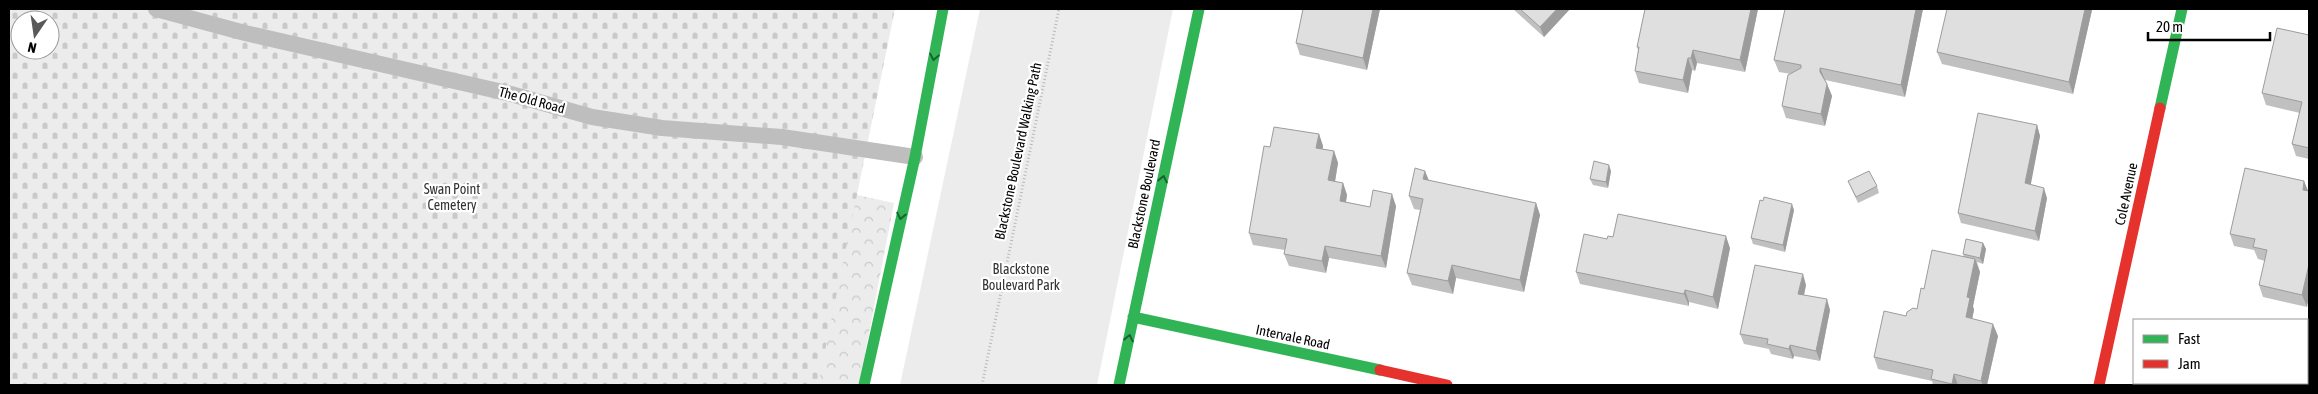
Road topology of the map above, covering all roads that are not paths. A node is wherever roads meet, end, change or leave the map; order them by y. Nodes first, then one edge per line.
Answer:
1 (156, 9) edge
2 (943, 9) edge
3 (1199, 9) edge
4 (2182, 9) edge
5 (914, 157) junction
6 (1134, 318) junction
7 (864, 385) edge
8 (1119, 385) edge
9 (1447, 385) edge
10 (2099, 385) edge

1 - 5 lane, The Old Road
2 -> 5 main road
6 -> 3 main road, Blackstone Boulevard
4 - 10 main road, Cole Avenue
5 -> 7 main road
8 -> 6 main road, Blackstone Boulevard
6 - 9 main road, Intervale Road

